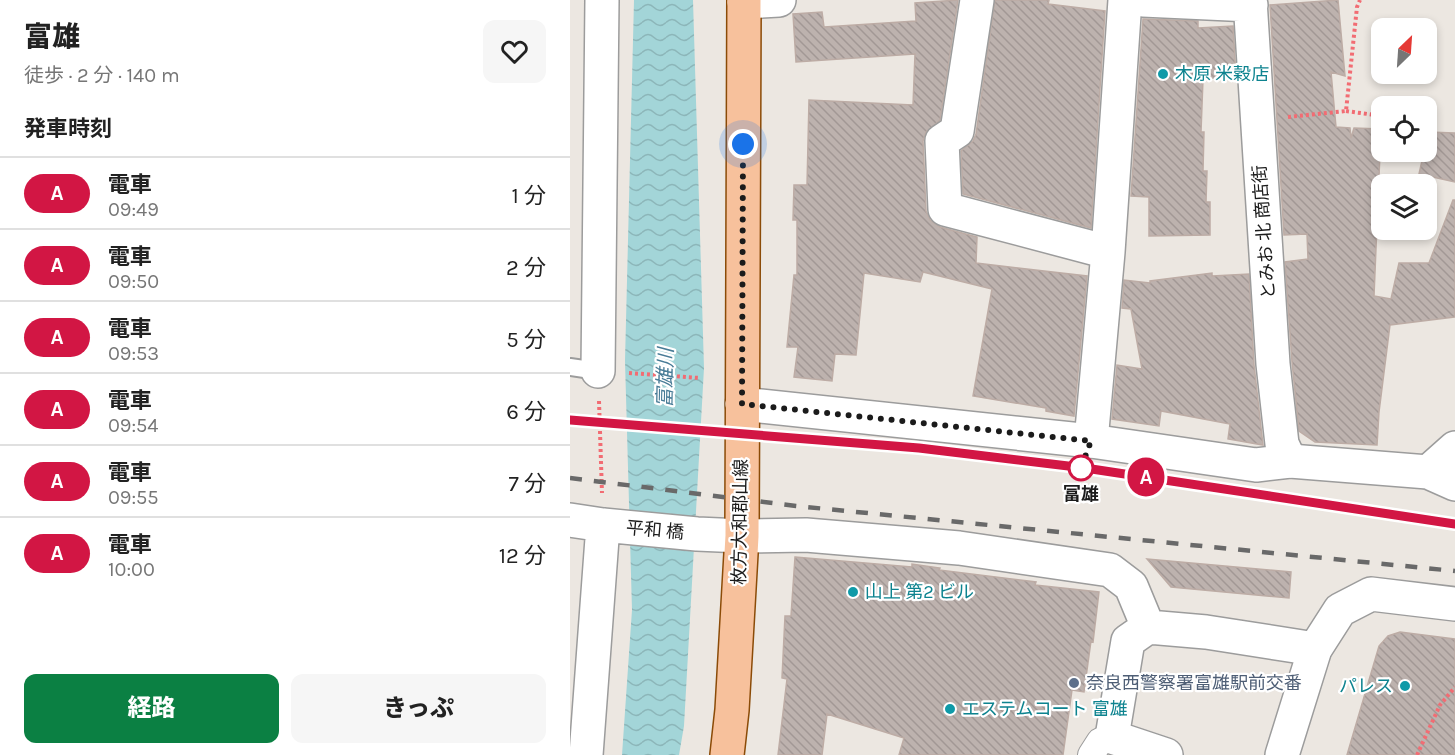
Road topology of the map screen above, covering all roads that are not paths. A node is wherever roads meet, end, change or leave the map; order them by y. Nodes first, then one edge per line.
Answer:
1 (602, 0) edge
2 (779, 0) edge
3 (977, 0) edge
4 (1125, 0) edge
5 (1143, 0) edge
6 (744, 1) edge
7 (1251, 3) edge
8 (1108, 252) junction
9 (584, 369) edge
10 (742, 404) junction
11 (1091, 441) junction
12 (1455, 448) edge
13 (1290, 461) junction
14 (1441, 478) edge
15 (570, 520) edge
16 (609, 526) junction
17 (742, 536) junction
18 (1455, 604) edge
19 (1148, 627) junction
20 (1315, 649) junction
21 (582, 740) edge
22 (1102, 746) edge
23 (727, 755) edge
24 (1166, 755) edge
25 (1282, 755) edge

1 - 9 street
2 - 6 street
3 - 8 street
4 - 8 street
5 - 7 street
6 - 10 main road, 枚方大和郡山線
7 - 13 street, とみお 北 商店街
8 - 11 street
10 - 11 street
10 - 17 main road, 枚方大和郡山線
11 - 13 street
12 - 14 street
13 - 14 street
15 - 16 street, 平和 橋
16 - 17 street, 平和 橋
16 - 21 street
17 - 19 street, 平和 橋
17 - 23 main road, 枚方大和郡山線
18 - 20 street
19 - 20 street
19 - 22 street
20 - 25 street
22 - 24 street

